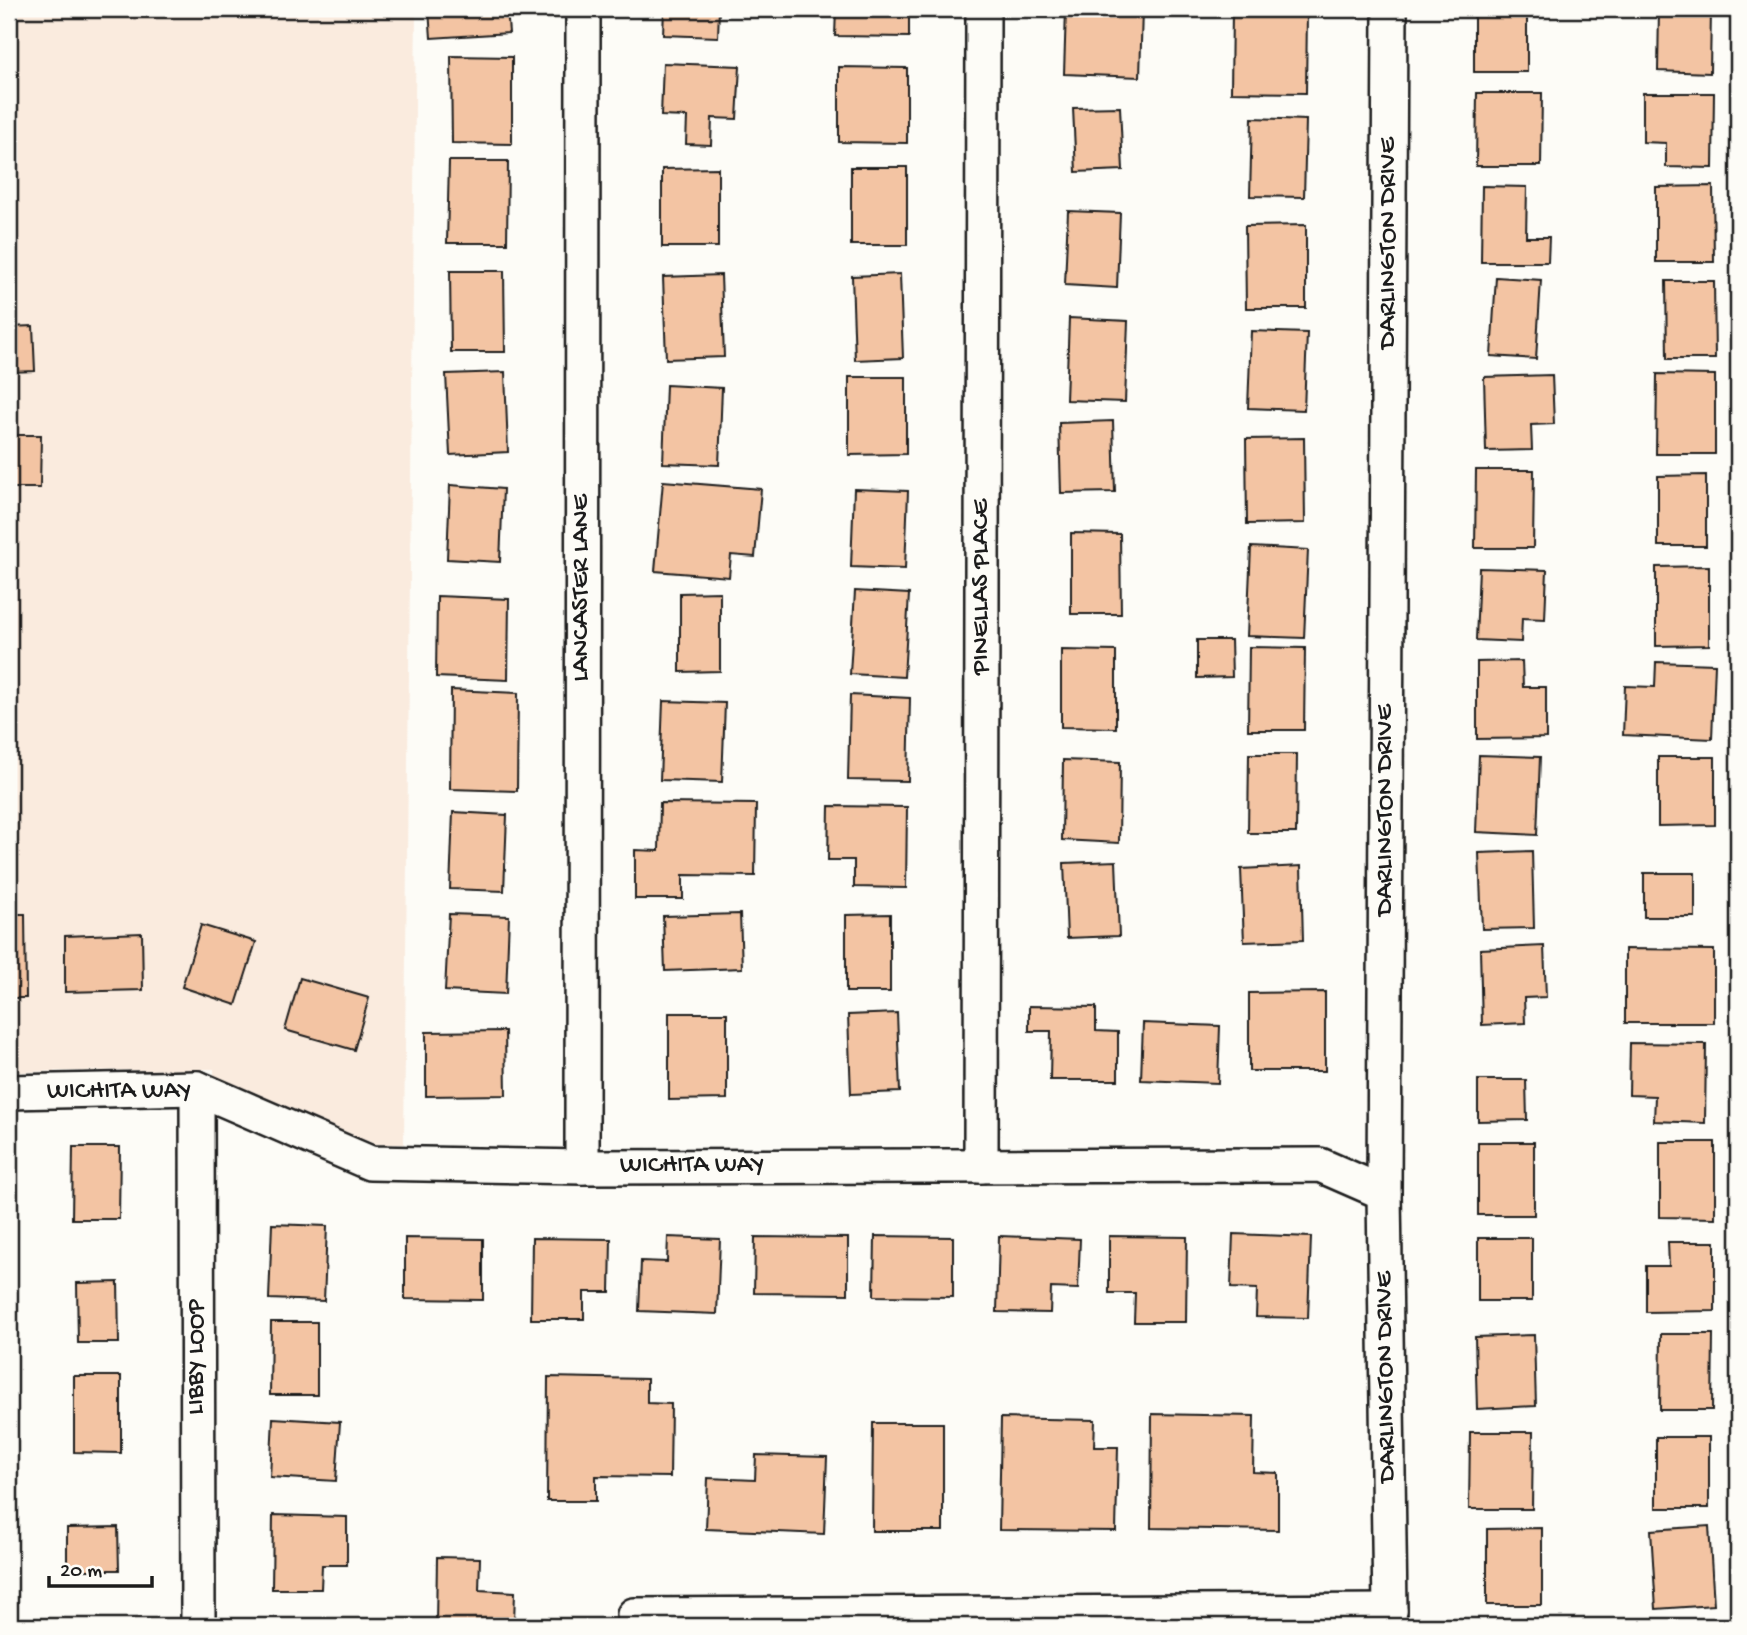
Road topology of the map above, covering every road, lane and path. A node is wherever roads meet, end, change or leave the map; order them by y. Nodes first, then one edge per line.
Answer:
1 (583, 9) edge
2 (983, 9) edge
3 (1390, 9) edge
4 (197, 1088) junction
5 (9, 1092) edge
6 (981, 1166) junction
7 (582, 1167) junction
8 (1384, 1194) junction
9 (634, 1615) dead end
10 (1398, 1619) edge
11 (198, 1626) edge

1 - 7 street, LANCASTER LANE
2 - 6 street, PINELLAS PLACE
3 - 8 street, DARLINGTON DRIVE
4 - 5 street, WICHITA WAY
4 - 7 street, WICHITA WAY
4 - 11 street, LIBBY LOOP
6 - 7 street, WICHITA WAY
6 - 8 street, WICHITA WAY
8 - 10 street, DARLINGTON DRIVE
9 - 10 street

